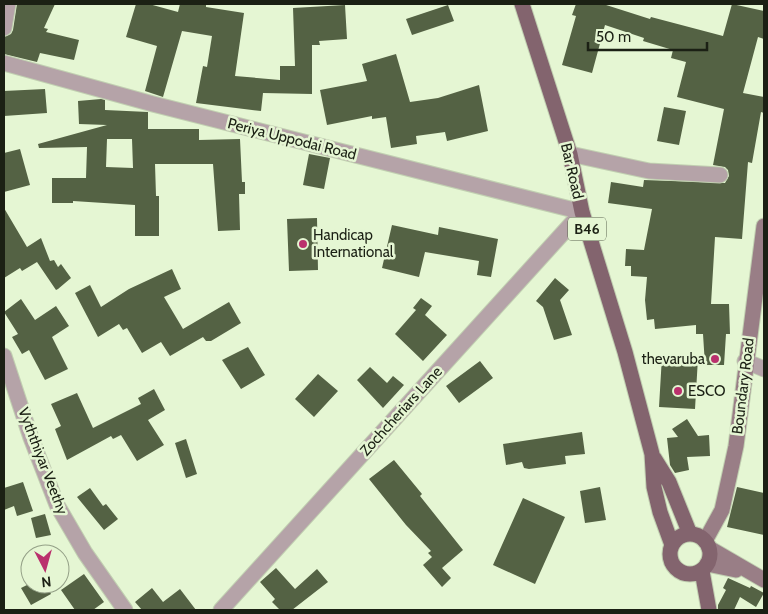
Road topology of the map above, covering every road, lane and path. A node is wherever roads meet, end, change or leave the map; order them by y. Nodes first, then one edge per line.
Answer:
1 (8, 4) edge
2 (522, 4) edge
3 (4, 28) edge
4 (4, 63) edge
5 (570, 154) junction
6 (720, 175) dead end
7 (582, 212) junction
8 (764, 226) edge
9 (745, 362) junction
10 (6, 365) edge
11 (764, 368) edge
12 (652, 454) junction
13 (690, 534) junction
14 (672, 545) junction
15 (707, 545) junction
16 (704, 567) junction
17 (747, 572) junction
18 (684, 574) junction
19 (764, 580) edge
20 (708, 607) edge
21 (125, 610) edge
22 (221, 610) edge

1 - 3 street
2 - 5 main road, Bar Road / B46
4 - 7 street, Periya Uppodai Road
5 - 6 street
5 - 7 main road, Bar Road / B46
7 - 12 main road, Bar Road / B46
7 - 22 street, Zochcheriars Lane
8 - 9 main road, Boundary Road
9 - 11 street
9 - 15 main road, Boundary Road
10 - 21 street, Vyththiyar Veethy
12 - 13 main road, Bar Road / B46
12 - 14 main road, Bar Road / B46
13 - 14 main road
13 - 15 main road
14 - 18 main road
15 - 16 main road
15 - 17 main road
16 - 17 main road
16 - 18 main road
16 - 20 main road
17 - 19 main road
18 - 20 main road

